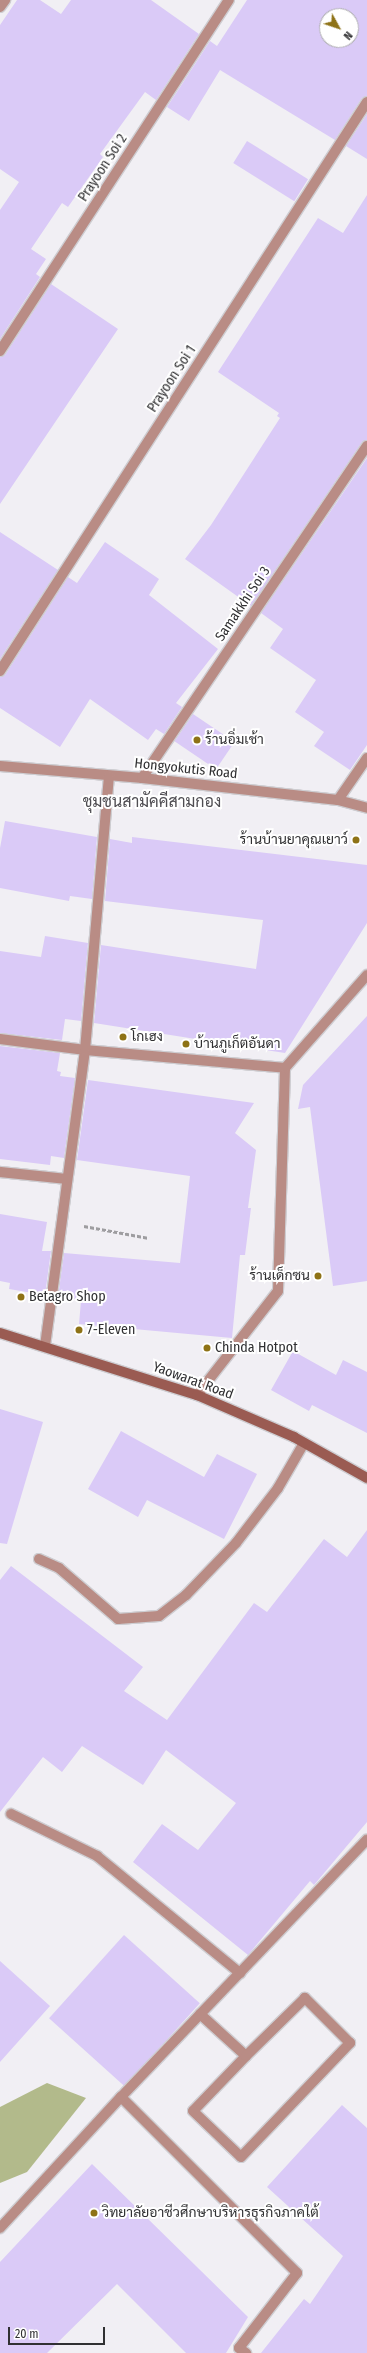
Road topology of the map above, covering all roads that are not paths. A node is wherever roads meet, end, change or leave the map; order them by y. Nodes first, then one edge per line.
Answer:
1 (5, 0) edge
2 (229, 0) edge
3 (0, 7) edge
4 (367, 102) edge
5 (0, 351) edge
6 (367, 446) edge
7 (0, 671) edge
8 (367, 758) edge
9 (0, 766) edge
10 (109, 776) junction
11 (142, 778) junction
12 (338, 800) junction
13 (367, 808) edge
14 (367, 975) edge
15 (0, 1039) edge
16 (85, 1050) junction
17 (285, 1068) junction
18 (0, 1172) edge
19 (67, 1179) junction
20 (0, 1333) edge
21 (45, 1346) junction
22 (197, 1395) junction
23 (304, 1443) junction
24 (367, 1478) edge
25 (39, 1559) dead end
26 (11, 1814) dead end
27 (367, 1840) edge
28 (240, 1973) junction
29 (200, 2014) junction
30 (246, 2056) junction
31 (121, 2097) junction
32 (0, 2228) edge
33 (240, 2351) edge

1 - 3 street
2 - 5 street, Prayoon Soi 2
4 - 7 street, Prayoon Soi 1
6 - 11 street, Samakkhi Soi 3
8 - 12 street
9 - 10 street, Hongyokutis Road
10 - 11 street, Hongyokutis Road
10 - 16 street
11 - 12 street, Hongyokutis Road
12 - 13 street, Hongyokutis Road
14 - 17 street
15 - 16 street
16 - 17 street
16 - 19 street
17 - 22 street
18 - 19 street
19 - 21 street
20 - 21 main road, Yaowarat Road
21 - 22 main road, Yaowarat Road
22 - 23 main road, Yaowarat Road
23 - 24 main road, Yaowarat Road
23 - 25 street
26 - 28 street
27 - 28 street
28 - 29 street
29 - 30 street
29 - 31 street
30 - 30 street
31 - 32 street
31 - 33 street

